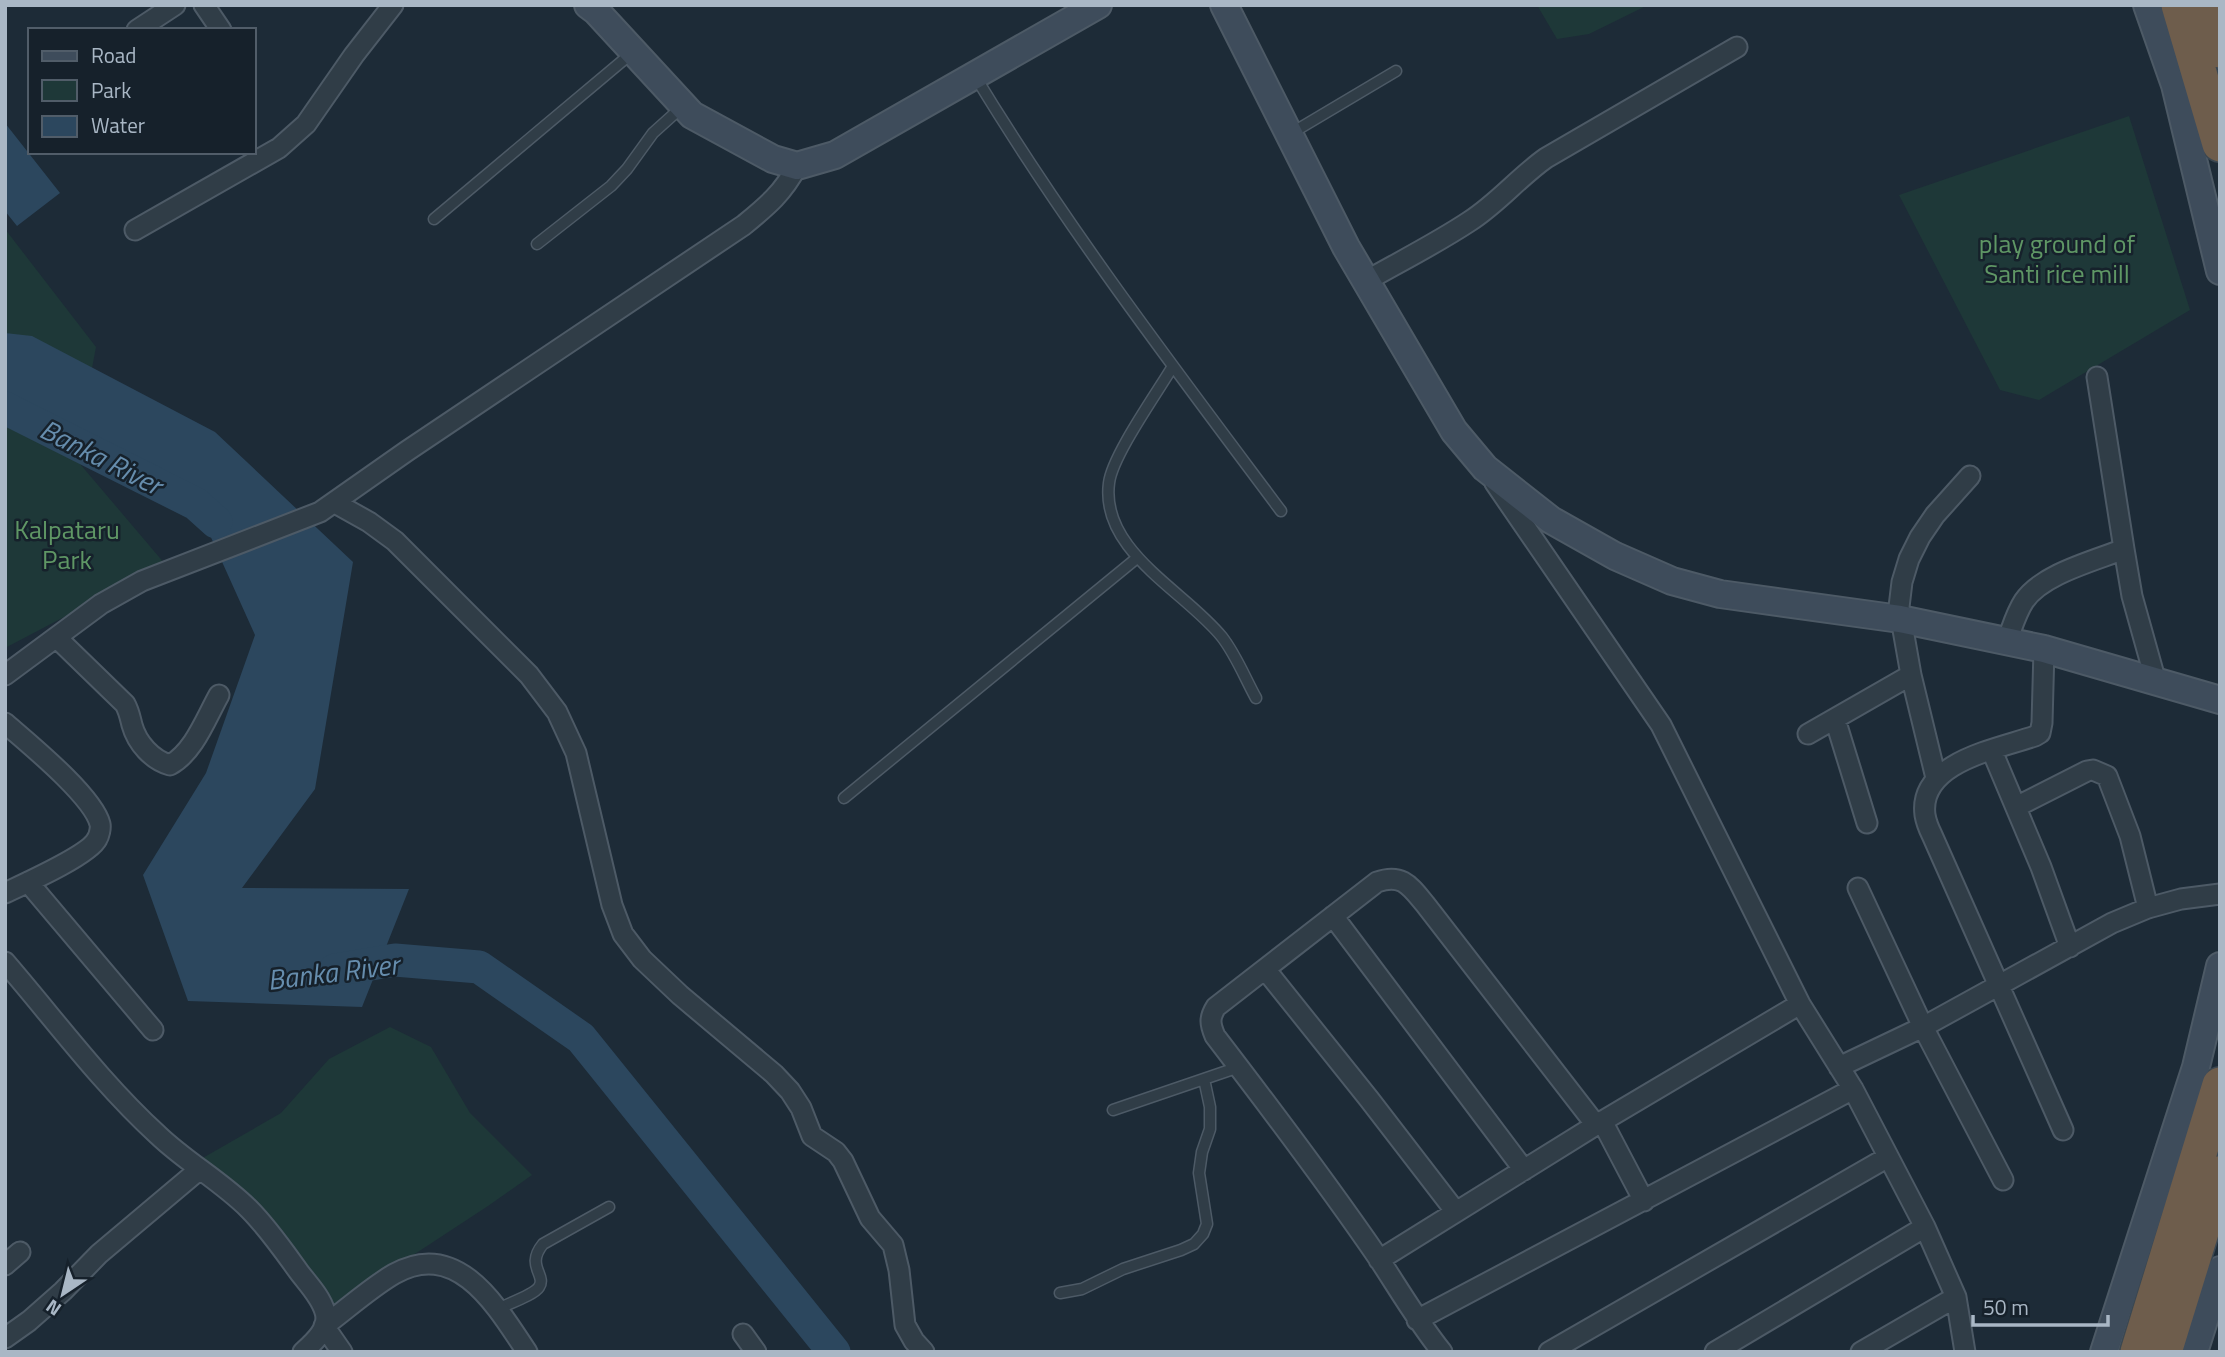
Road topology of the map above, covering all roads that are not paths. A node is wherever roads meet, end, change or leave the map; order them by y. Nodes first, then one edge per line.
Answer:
1 (175, 5) edge
2 (204, 5) edge
3 (393, 5) edge
4 (588, 5) edge
5 (1098, 5) edge
6 (1224, 5) edge
7 (2159, 7) edge
8 (140, 28) edge
9 (220, 28) edge
10 (2208, 32) edge
11 (1737, 47) dead end
12 (634, 51) junction
13 (1396, 71) dead end
14 (975, 76) junction
15 (684, 106) junction
16 (1289, 134) junction
17 (2220, 144) edge
18 (797, 166) junction
19 (434, 219) dead end
20 (135, 230) dead end
21 (537, 244) dead end
22 (2220, 271) edge
23 (1366, 281) junction
24 (1173, 366) junction
25 (2097, 377) dead end
26 (1485, 468) junction
27 (1970, 476) dead end
28 (328, 508) junction
29 (1281, 511) dead end
30 (2124, 549) junction
31 (1137, 558) junction
32 (1900, 619) junction
33 (57, 638) junction
34 (2007, 641) junction
35 (2044, 649) junction
36 (5, 675) edge
37 (1911, 676) junction
38 (2156, 681) junction
39 (219, 695) dead end
40 (1256, 698) dead end
41 (2220, 700) edge
42 (1835, 719) junction
43 (5, 723) edge
44 (1808, 734) dead end
45 (1992, 751) junction
46 (1936, 778) junction
47 (844, 798) dead end
48 (2015, 807) junction
49 (1867, 823) dead end
50 (28, 882) junction
51 (1857, 888) dead end
52 (5, 893) edge
53 (2220, 894) edge
54 (2148, 908) junction
55 (1332, 916) junction
56 (2070, 947) junction
57 (5, 962) edge
58 (2220, 966) edge
59 (1265, 969) junction
60 (1999, 986) junction
61 (1800, 1003) junction
62 (1923, 1027) junction
63 (153, 1030) dead end
64 (1239, 1067) junction
65 (1839, 1067) junction
66 (1204, 1079) junction
67 (2220, 1085) edge
68 (1853, 1089) junction
69 (1113, 1110) dead end
70 (1599, 1123) junction
71 (2063, 1130) dead end
72 (1888, 1157) junction
73 (200, 1169) junction
74 (1524, 1170) junction
75 (2220, 1170) edge
76 (2003, 1180) dead end
77 (1644, 1201) junction
78 (609, 1207) dead end
79 (1456, 1212) junction
80 (1925, 1227) junction
81 (1379, 1260) junction
82 (2220, 1269) edge
83 (1060, 1293) dead end
84 (1956, 1297) junction
85 (498, 1309) junction
86 (1417, 1320) junction
87 (324, 1326) junction
88 (743, 1334) dead end
89 (5, 1338) edge
90 (303, 1352) edge
91 (342, 1352) edge
92 (527, 1352) edge
93 (756, 1352) edge
94 (924, 1352) edge
95 (1441, 1352) edge
96 (1549, 1352) edge
97 (1715, 1352) edge
98 (1861, 1352) edge
99 (1965, 1352) edge
100 (2104, 1352) edge
101 (2138, 1352) edge
102 (2164, 1352) edge
103 (2194, 1352) edge

1 - 8 street
2 - 9 street
3 - 20 street
4 - 12 street
5 - 14 street
6 - 16 street
7 - 10 highway
7 - 22 street
10 - 17 highway
11 - 23 street
12 - 15 street
12 - 19 lane
13 - 16 lane
14 - 18 street
14 - 24 lane
15 - 18 street
15 - 21 lane
16 - 23 street
18 - 28 street
23 - 26 street
24 - 29 lane
24 - 31 lane
25 - 30 street
26 - 32 street
26 - 61 street
27 - 32 street
28 - 33 street
28 - 94 street
30 - 34 street
30 - 38 street
31 - 40 lane
31 - 47 lane
32 - 34 street
32 - 37 street
33 - 36 street
33 - 39 street
34 - 35 street
35 - 38 street
35 - 45 street
37 - 42 street
37 - 46 street
38 - 41 street
42 - 44 street
42 - 49 street
43 - 50 street
45 - 46 street
45 - 48 street
46 - 60 street
48 - 54 street
48 - 56 street
50 - 52 street
50 - 63 street
51 - 62 street
53 - 54 street
54 - 56 street
55 - 59 street
55 - 70 street
55 - 74 street
56 - 60 street
57 - 73 street
58 - 100 street
59 - 64 street
59 - 79 street
60 - 62 street
60 - 71 street
61 - 65 street
61 - 70 street
62 - 65 street
62 - 76 street
64 - 66 lane
64 - 81 street
65 - 68 street
66 - 69 lane
66 - 83 lane
67 - 101 highway
68 - 72 street
68 - 77 street
70 - 74 street
70 - 77 street
72 - 80 street
72 - 96 street
73 - 87 street
73 - 89 street
74 - 79 street
75 - 102 highway
77 - 86 street
78 - 85 lane
79 - 81 street
80 - 84 street
80 - 97 street
81 - 86 street
82 - 103 street
84 - 98 street
84 - 99 street
85 - 87 street
85 - 92 street
86 - 95 street
87 - 90 street
87 - 91 street
88 - 93 street

